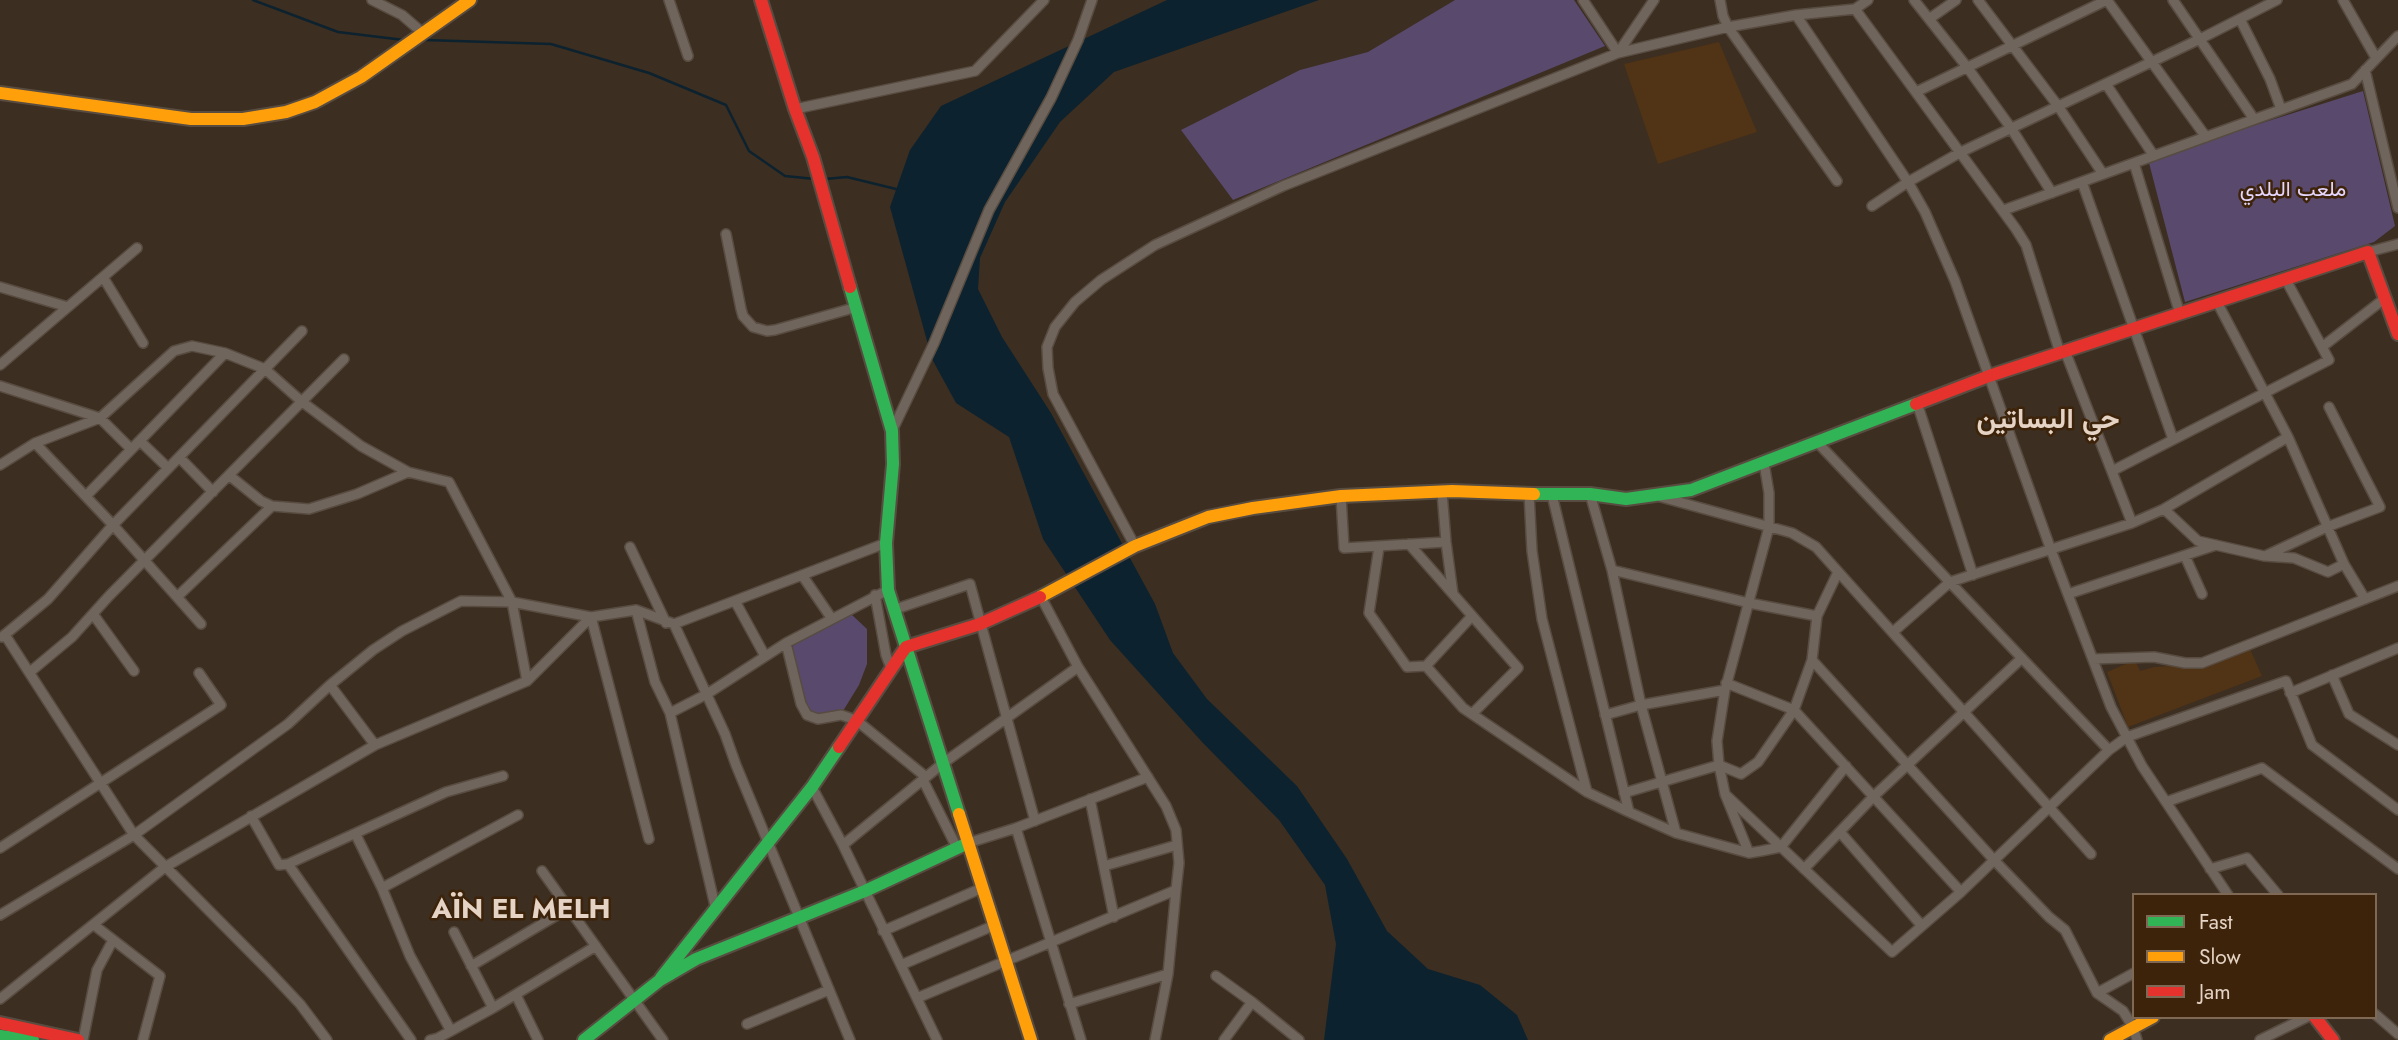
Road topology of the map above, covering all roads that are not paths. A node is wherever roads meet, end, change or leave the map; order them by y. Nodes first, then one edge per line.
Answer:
1 (372, 0) edge
2 (470, 0) edge
3 (669, 0) edge
4 (761, 0) edge
5 (1044, 0) edge
6 (1092, 0) edge
7 (1583, 0) edge
8 (1654, 0) edge
9 (1720, 0) edge
10 (1868, 0) edge
11 (1914, 0) edge
12 (1956, 0) edge
13 (1979, 0) edge
14 (2107, 0) edge
15 (2173, 0) edge
16 (2277, 0) edge
17 (2343, 0) edge
18 (1855, 9) junction
19 (1796, 15) junction
20 (1929, 19) junction
21 (2240, 19) junction
22 (1728, 27) junction
23 (424, 34) junction
24 (2398, 36) edge
25 (2200, 39) junction
26 (2014, 45) junction
27 (1618, 53) junction
28 (688, 56) dead end
29 (2376, 58) junction
30 (2151, 62) junction
31 (1968, 67) junction
32 (2365, 70) junction
33 (2106, 84) junction
34 (1916, 92) junction
35 (0, 93) edge
36 (2057, 106) junction
37 (795, 109) junction
38 (2281, 109) junction
39 (2254, 119) junction
40 (2011, 128) junction
41 (2206, 137) junction
42 (1961, 152) junction
43 (2154, 156) junction
44 (2134, 163) junction
45 (2103, 174) junction
46 (1837, 181) dead end
47 (1908, 182) junction
48 (2082, 182) junction
49 (2052, 193) junction
50 (1872, 206) dead end
51 (2398, 208) edge
52 (2004, 210) junction
53 (726, 234) dead end
54 (2398, 244) edge
55 (136, 248) dead end
56 (2368, 252) junction
57 (103, 277) junction
58 (2286, 279) junction
59 (0, 287) edge
60 (2384, 299) junction
61 (2217, 302) junction
62 (68, 307) junction
63 (857, 307) junction
64 (2180, 314) junction
65 (2397, 325) edge
66 (2133, 329) junction
67 (302, 331) dead end
68 (143, 343) dead end
69 (2322, 347) junction
70 (2063, 352) junction
71 (225, 353) junction
72 (344, 359) dead end
73 (0, 365) edge
74 (265, 369) junction
75 (1989, 376) junction
76 (0, 386) edge
77 (2264, 392) junction
78 (302, 401) junction
79 (1917, 403) junction
80 (2329, 407) dead end
81 (100, 418) junction
82 (892, 431) junction
83 (2288, 437) junction
84 (2173, 439) junction
85 (140, 440) junction
86 (1816, 442) junction
87 (35, 443) junction
88 (131, 450) junction
89 (179, 457) junction
90 (1764, 463) junction
91 (0, 465) edge
92 (168, 468) junction
93 (2112, 471) junction
94 (408, 472) junction
95 (230, 476) junction
96 (214, 492) junction
97 (1442, 492) junction
98 (1530, 494) junction
99 (1590, 494) junction
100 (1341, 495) junction
101 (1552, 495) junction
102 (86, 496) junction
103 (1659, 496) junction
104 (272, 506) junction
105 (2164, 509) junction
106 (2132, 523) junction
107 (113, 525) junction
108 (1769, 527) junction
109 (2327, 527) junction
110 (1446, 542) junction
111 (886, 543) junction
112 (1409, 544) junction
113 (2217, 545) junction
114 (630, 547) dead end
115 (1379, 547) junction
116 (1132, 548) junction
117 (2051, 550) junction
118 (2185, 556) junction
119 (2264, 556) junction
120 (145, 561) junction
121 (2344, 564) junction
122 (1612, 570) junction
123 (1838, 572) junction
124 (802, 575) junction
125 (1973, 575) junction
126 (1950, 582) junction
127 (2398, 586) edge
128 (882, 592) junction
129 (1454, 594) junction
130 (2068, 594) junction
131 (2202, 594) dead end
132 (177, 597) junction
133 (1041, 597) junction
134 (2365, 599) junction
135 (735, 601) junction
136 (512, 602) junction
137 (1749, 603) junction
138 (636, 610) junction
139 (893, 610) junction
140 (93, 614) junction
141 (1472, 616) junction
142 (1817, 616) junction
143 (591, 617) junction
144 (832, 619) junction
145 (670, 623) junction
146 (201, 624) dead end
147 (980, 624) junction
148 (1893, 632) junction
149 (3, 637) edge
150 (786, 643) junction
151 (906, 647) junction
152 (2398, 649) edge
153 (765, 656) junction
154 (2022, 658) junction
155 (2093, 659) junction
156 (1812, 660) junction
157 (1426, 666) junction
158 (1078, 667) junction
159 (891, 668) junction
160 (134, 671) dead end
161 (30, 672) junction
162 (199, 673) dead end
163 (2332, 675) junction
164 (527, 681) junction
165 (330, 685) junction
166 (1726, 687) junction
167 (2290, 692) junction
168 (707, 694) junction
169 (1641, 705) junction
170 (1794, 710) junction
171 (1964, 711) junction
172 (670, 713) junction
173 (1472, 714) junction
174 (1605, 715) junction
175 (1007, 718) junction
176 (856, 720) junction
177 (2127, 737) junction
178 (375, 745) junction
179 (2398, 746) edge
180 (2109, 750) junction
181 (942, 764) junction
182 (1908, 764) junction
183 (1719, 765) junction
184 (1846, 766) junction
185 (503, 776) dead end
186 (1148, 776) junction
187 (924, 778) junction
188 (101, 783) junction
189 (1662, 783) junction
190 (812, 787) junction
191 (1587, 792) junction
192 (1624, 793) junction
193 (1725, 794) junction
194 (1874, 796) junction
195 (1090, 799) junction
196 (2166, 802) junction
197 (2050, 806) junction
198 (2398, 810) edge
199 (1629, 812) junction
200 (518, 815) dead end
201 (251, 816) junction
202 (1035, 821) junction
203 (1016, 828) junction
204 (1840, 832) junction
205 (1676, 834) junction
206 (134, 835) junction
207 (356, 835) junction
208 (649, 839) dead end
209 (768, 842) junction
210 (843, 845) junction
211 (963, 845) junction
212 (1177, 845) junction
213 (1781, 846) junction
214 (0, 848) edge
215 (1749, 853) junction
216 (2091, 854) dead end
217 (1994, 860) junction
218 (288, 864) junction
219 (1104, 866) junction
220 (165, 867) junction
221 (1804, 869) junction
222 (2210, 869) junction
223 (2398, 869) edge
224 (542, 871) dead end
225 (382, 888) junction
226 (982, 888) junction
227 (1176, 890) junction
228 (865, 891) junction
229 (1961, 892) junction
230 (2227, 893) edge
231 (2276, 893) edge
232 (569, 908) junction
233 (716, 910) junction
234 (0, 915) edge
235 (1114, 916) junction
236 (799, 919) junction
237 (94, 925) junction
238 (995, 925) junction
239 (1922, 926) junction
240 (454, 932) dead end
241 (883, 932) junction
242 (113, 940) junction
243 (1050, 944) junction
244 (596, 946) junction
245 (1007, 961) junction
246 (901, 965) junction
247 (471, 966) junction
248 (1168, 974) junction
249 (2132, 974) edge
250 (1216, 976) dead end
251 (660, 980) junction
252 (829, 990) junction
253 (2097, 993) junction
254 (516, 995) junction
255 (917, 998) junction
256 (0, 999) edge
257 (635, 1000) junction
258 (1252, 1002) junction
259 (1069, 1004) junction
260 (493, 1008) junction
261 (2377, 1016) edge
262 (2149, 1019) edge
263 (2304, 1019) edge
264 (2317, 1019) edge
265 (0, 1023) edge
266 (747, 1024) dead end
267 (2133, 1027) junction
268 (451, 1031) junction
269 (2398, 1034) edge
270 (0, 1036) edge
271 (2271, 1038) edge
272 (31, 1040) edge
273 (78, 1040) edge
274 (83, 1040) edge
275 (143, 1040) edge
276 (327, 1040) edge
277 (411, 1040) edge
278 (430, 1040) edge
279 (538, 1040) edge
280 (584, 1040) edge
281 (663, 1040) edge
282 (850, 1040) edge
283 (937, 1040) edge
284 (1031, 1040) edge
285 (1081, 1040) edge
286 (1155, 1040) edge
287 (1224, 1040) edge
288 (1299, 1040) edge
289 (2110, 1040) edge
290 (2137, 1040) edge
291 (2260, 1040) edge
292 (2333, 1040) edge

1 - 23 street
2 - 23 main road
3 - 28 street
4 - 37 main road
5 - 37 street
6 - 82 street
7 - 27 street
8 - 27 street
9 - 22 street
10 - 18 street
11 - 20 street
12 - 20 street
13 - 26 street
14 - 26 street
14 - 30 street
15 - 25 street
16 - 21 street
17 - 29 street
18 - 19 street
18 - 34 street
19 - 22 street
19 - 47 street
20 - 31 street
21 - 25 street
21 - 38 street
22 - 27 street
22 - 46 street
23 - 35 main road
24 - 29 street
25 - 30 street
25 - 39 street
26 - 31 street
26 - 36 street
27 - 116 street
29 - 32 street
30 - 33 street
30 - 41 street
31 - 34 street
31 - 40 street
32 - 38 street
32 - 51 street
33 - 36 street
33 - 43 street
34 - 42 street
36 - 40 street
36 - 45 street
37 - 63 main road
38 - 39 street
39 - 41 street
40 - 42 street
40 - 49 street
41 - 43 street
42 - 47 street
42 - 52 street
43 - 44 street
44 - 45 street
44 - 64 street
45 - 48 street
47 - 50 street
47 - 75 street
48 - 49 street
48 - 66 street
49 - 52 street
52 - 70 street
53 - 63 street
54 - 56 street
55 - 57 street
56 - 58 main road
56 - 60 main road
57 - 62 street
57 - 68 street
58 - 61 main road
58 - 69 street
59 - 62 street
60 - 65 main road
60 - 69 street
61 - 64 main road
61 - 77 street
62 - 73 street
63 - 82 main road
64 - 66 main road
66 - 70 main road
66 - 84 street
67 - 74 street
69 - 77 street
70 - 75 main road
70 - 93 street
71 - 74 street
71 - 81 street
71 - 85 street
72 - 78 street
74 - 78 street
74 - 89 street
75 - 79 main road
75 - 117 street
76 - 81 street
77 - 83 street
77 - 84 street
78 - 94 street
78 - 95 street
79 - 86 main road
79 - 125 street
80 - 109 street
81 - 87 street
81 - 88 street
82 - 111 main road
83 - 105 street
83 - 109 street
84 - 93 street
85 - 88 street
85 - 92 street
86 - 90 main road
86 - 126 street
87 - 91 street
87 - 102 street
88 - 102 street
89 - 92 street
89 - 96 street
90 - 103 main road
90 - 108 street
92 - 107 street
93 - 106 street
94 - 104 street
94 - 136 street
95 - 96 street
95 - 104 street
96 - 120 street
97 - 98 main road
97 - 100 main road
97 - 110 street
98 - 101 main road
98 - 191 street
99 - 101 main road
99 - 103 main road
99 - 122 street
100 - 115 street
100 - 116 main road
101 - 174 street
102 - 107 street
103 - 108 street
104 - 132 street
105 - 106 street
105 - 113 street
106 - 117 street
107 - 120 street
107 - 149 street
108 - 123 street
108 - 137 street
109 - 119 street
109 - 121 street
110 - 112 street
110 - 129 street
111 - 124 street
111 - 128 main road
112 - 115 street
112 - 129 street
113 - 118 street
113 - 119 street
114 - 145 street
115 - 157 street
116 - 133 main road
117 - 125 street
117 - 130 street
118 - 130 street
118 - 131 street
119 - 121 street
120 - 132 street
120 - 140 street
121 - 134 street
122 - 137 street
122 - 169 street
123 - 142 street
123 - 148 street
124 - 135 street
124 - 144 street
125 - 126 street
126 - 148 street
126 - 154 street
127 - 134 street
128 - 139 main road
128 - 144 street
128 - 159 street
129 - 141 street
130 - 155 street
132 - 146 street
133 - 147 main road
133 - 158 street
134 - 155 street
135 - 145 street
135 - 153 street
136 - 143 street
136 - 164 street
136 - 165 street
137 - 142 street
137 - 166 street
138 - 143 street
138 - 145 street
138 - 172 street
139 - 147 street
139 - 151 main road
140 - 160 street
140 - 161 street
141 - 157 street
141 - 173 street
142 - 156 street
143 - 164 street
143 - 208 street
144 - 150 street
145 - 168 street
147 - 151 main road
147 - 175 street
148 - 171 street
149 - 161 street
150 - 153 street
150 - 176 street
151 - 159 main road
151 - 181 main road
152 - 163 street
153 - 168 street
154 - 171 street
154 - 180 street
155 - 177 street
156 - 170 street
156 - 182 street
157 - 173 street
158 - 175 street
158 - 186 street
159 - 176 main road
161 - 188 street
162 - 188 street
163 - 167 street
163 - 179 street
164 - 178 street
165 - 178 street
165 - 206 street
166 - 169 street
166 - 170 street
166 - 183 street
167 - 177 street
167 - 198 street
168 - 172 street
168 - 209 street
169 - 174 street
169 - 189 street
170 - 183 street
170 - 184 street
171 - 182 street
171 - 197 street
172 - 233 street
173 - 191 street
174 - 192 street
175 - 181 street
175 - 202 street
176 - 187 street
176 - 190 main road
177 - 180 street
177 - 196 street
178 - 201 street
180 - 197 street
181 - 187 street
181 - 211 main road
182 - 194 street
182 - 217 street
183 - 189 street
183 - 193 street
184 - 194 street
184 - 213 street
185 - 207 street
186 - 195 street
186 - 212 street
187 - 210 street
187 - 211 street
188 - 206 street
188 - 214 street
189 - 192 street
189 - 205 street
190 - 209 main road
190 - 210 street
191 - 199 street
192 - 199 street
193 - 213 street
193 - 215 street
194 - 204 street
194 - 229 street
195 - 202 street
195 - 219 street
196 - 222 street
196 - 223 street
197 - 216 street
197 - 217 street
199 - 205 street
200 - 225 street
201 - 218 street
201 - 220 street
202 - 203 street
203 - 211 street
203 - 243 street
204 - 221 street
204 - 239 street
205 - 215 street
206 - 220 street
206 - 234 street
207 - 218 street
207 - 225 street
209 - 233 main road
209 - 236 street
210 - 228 street
211 - 226 main road
211 - 228 main road
212 - 219 street
212 - 227 street
213 - 215 street
213 - 221 street
217 - 229 street
217 - 253 street
218 - 277 street
219 - 235 street
220 - 237 street
220 - 276 street
221 - 239 street
222 - 230 street
222 - 231 street
224 - 232 street
225 - 268 street
226 - 238 main road
226 - 241 street
227 - 235 street
227 - 248 street
228 - 236 main road
228 - 241 street
229 - 239 street
232 - 244 street
232 - 247 street
233 - 251 main road
235 - 243 street
236 - 251 main road
236 - 252 street
237 - 242 street
237 - 256 street
238 - 245 main road
238 - 246 street
240 - 247 street
241 - 246 street
242 - 274 street
242 - 275 street
243 - 245 street
243 - 259 street
244 - 254 street
244 - 257 street
245 - 255 street
245 - 284 main road
246 - 255 street
247 - 260 street
248 - 259 street
248 - 286 street
249 - 253 street
250 - 258 street
251 - 257 main road
252 - 266 street
252 - 282 street
253 - 267 street
254 - 260 street
254 - 279 street
255 - 283 street
257 - 280 main road
257 - 281 street
258 - 287 street
258 - 288 street
259 - 285 street
260 - 268 street
261 - 269 street
262 - 267 main road
263 - 271 street
264 - 292 main road
265 - 273 main road
267 - 289 main road
267 - 290 street
268 - 278 street
270 - 272 main road
271 - 291 street

